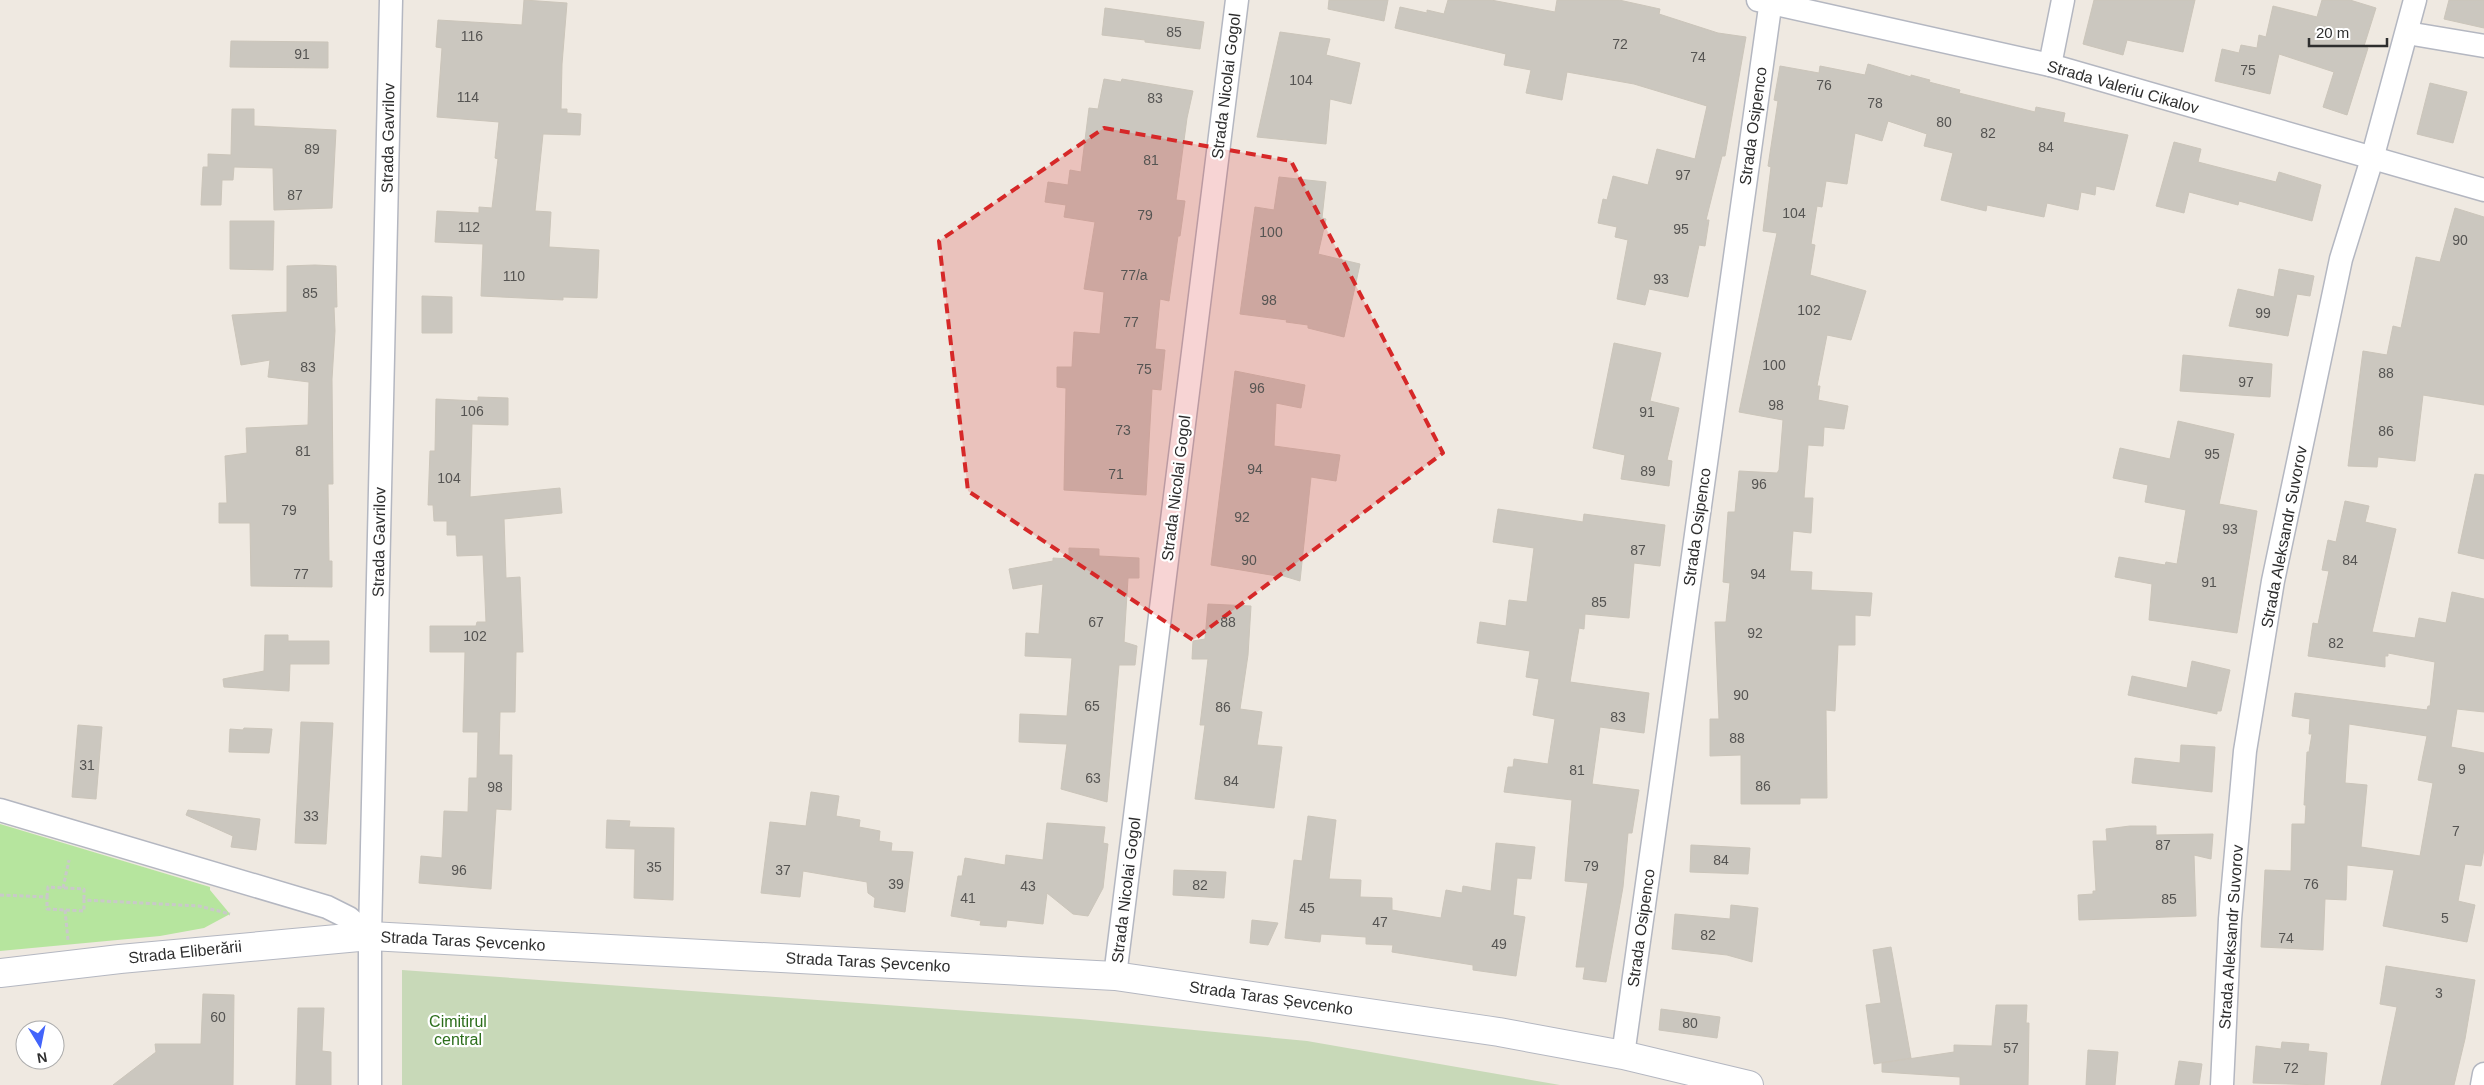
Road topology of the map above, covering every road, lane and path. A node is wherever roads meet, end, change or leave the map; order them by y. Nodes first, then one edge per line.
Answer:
1 (391, 0) edge
2 (1237, 0) edge
3 (2063, 0) edge
4 (2414, 0) edge
5 (1766, 1) edge
6 (2406, 33) junction
7 (2484, 46) edge
8 (2050, 65) junction
9 (2372, 159) junction
10 (2484, 190) edge
11 (0, 810) edge
12 (69, 860) dead end
13 (64, 888) junction
14 (0, 895) edge
15 (47, 897) junction
16 (84, 900) junction
17 (65, 910) junction
18 (230, 914) dead end
19 (370, 936) junction
20 (69, 948) dead end
21 (0, 973) edge
22 (1115, 976) junction
23 (1623, 1055) junction
24 (2484, 1074) edge
25 (370, 1085) edge
26 (1749, 1085) edge
27 (2222, 1085) edge
28 (2482, 1085) edge

1 - 19 street, Strada Gavrilov
2 - 22 street, Strada Nicolai Gogol
3 - 8 street
4 - 6 street, Strada Aleksandr Suvorov
5 - 8 street, Strada Valeriu Cikalov
5 - 23 street, Strada Osipenco
6 - 7 street
6 - 9 street, Strada Aleksandr Suvorov
8 - 9 street, Strada Valeriu Cikalov
9 - 10 street, Strada Valeriu Cikalov
9 - 27 street, Strada Aleksandr Suvorov
11 - 19 street, Strada Taras Șevcenko
12 - 13 path
13 - 15 path
13 - 16 path
14 - 15 path
15 - 17 path
16 - 17 path
16 - 18 path
17 - 20 path
19 - 21 main road, Strada Eliberării
19 - 22 main road, Strada Taras Șevcenko
19 - 25 street, Strada Gavrilov
22 - 23 main road, Strada Taras Șevcenko
23 - 26 main road, Strada Taras Șevcenko
24 - 28 street

